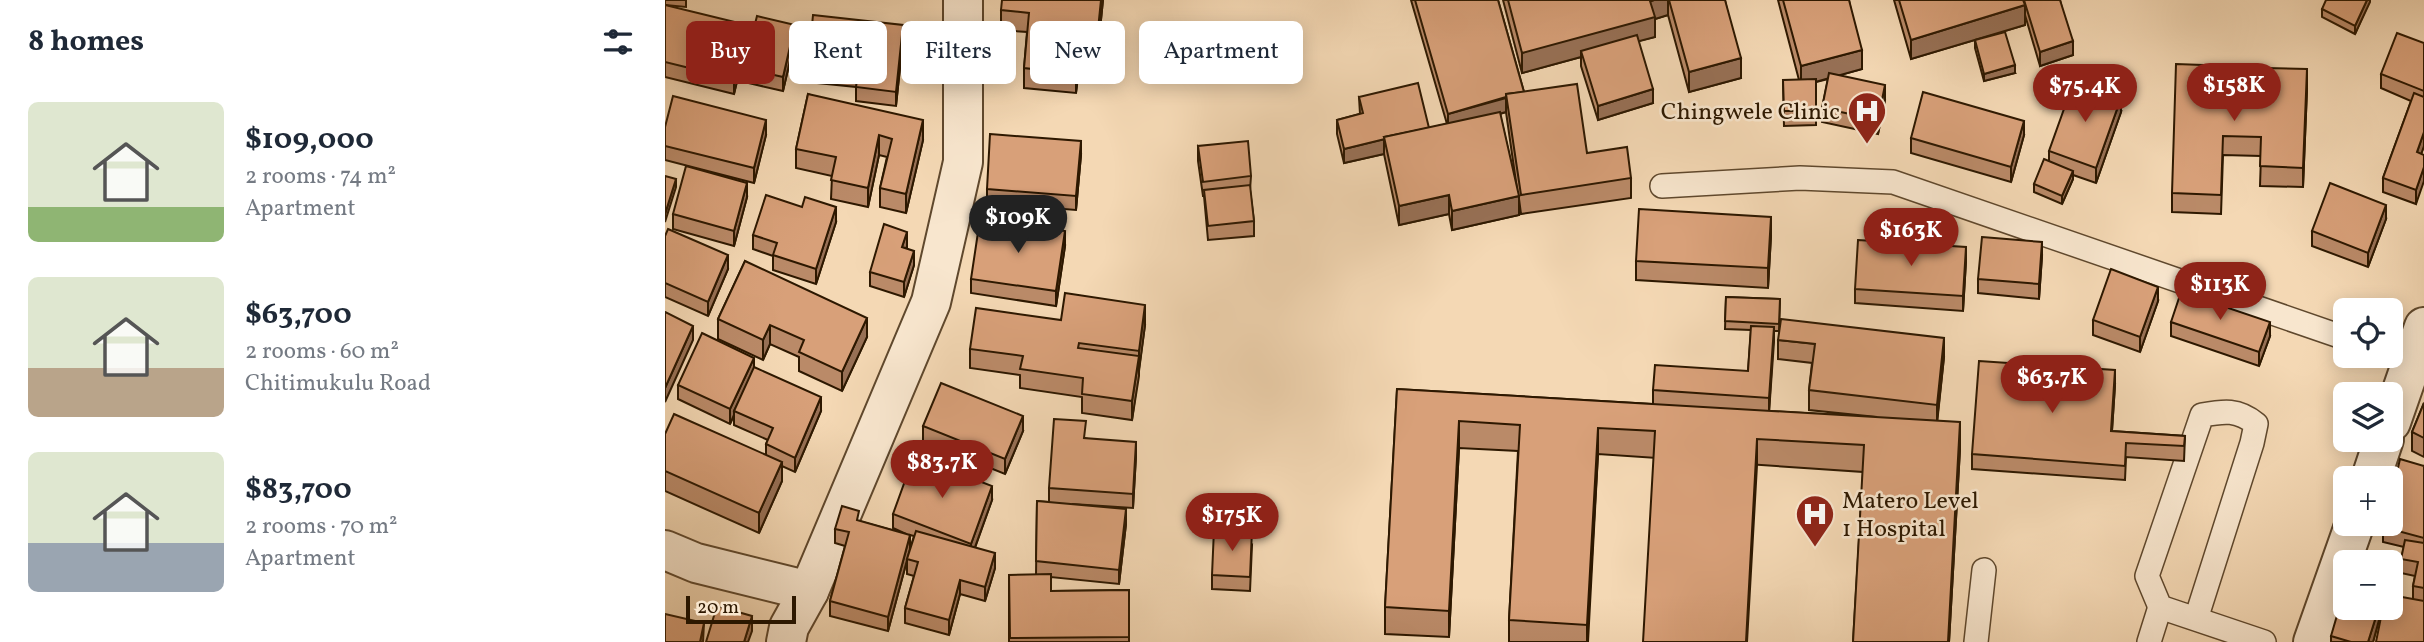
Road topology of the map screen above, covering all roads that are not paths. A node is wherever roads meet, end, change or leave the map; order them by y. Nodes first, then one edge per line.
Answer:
1 (963, 0) edge
2 (1662, 186) dead end
3 (2333, 334) edge
4 (2409, 347) edge
5 (2401, 382) edge
6 (2350, 536) edge
7 (665, 550) edge
8 (1984, 570) dead end
9 (810, 591) junction
10 (2160, 607) junction
11 (2196, 619) junction
12 (786, 642) edge
13 (1976, 642) edge
14 (2148, 642) edge
15 (2264, 642) edge
16 (2313, 642) edge

1 - 9 street
2 - 3 lane
4 - 5 street
6 - 16 street
7 - 9 street
8 - 13 lane
9 - 12 street
10 - 11 lane
10 - 11 lane
10 - 14 lane
11 - 15 lane

